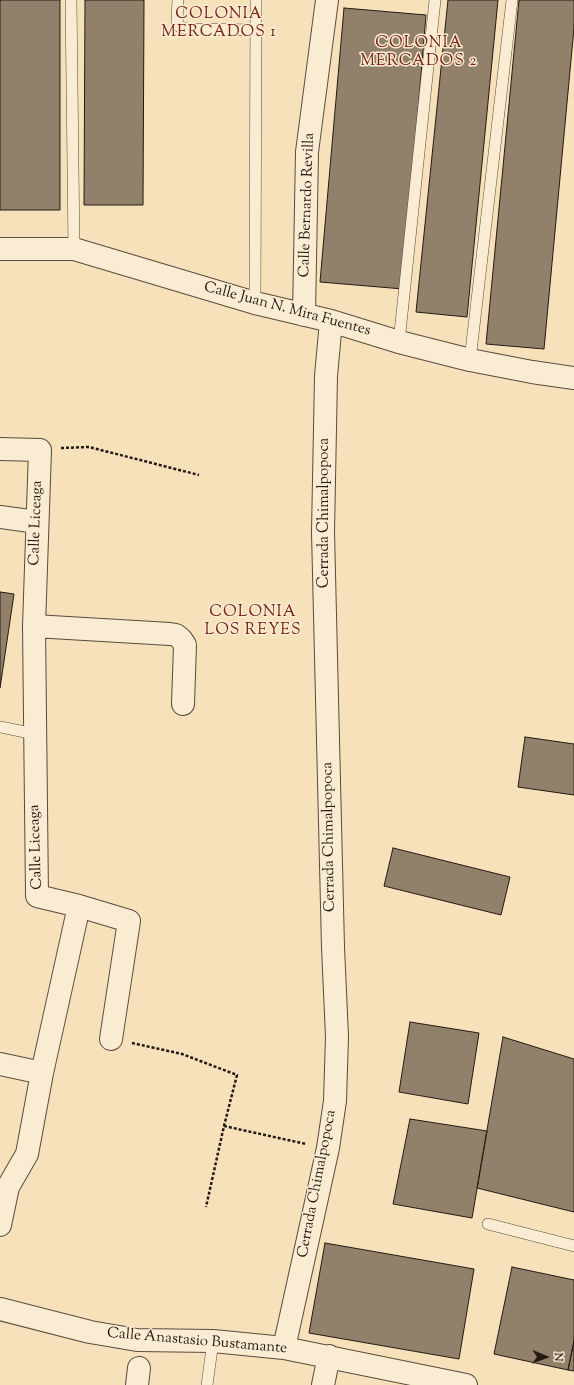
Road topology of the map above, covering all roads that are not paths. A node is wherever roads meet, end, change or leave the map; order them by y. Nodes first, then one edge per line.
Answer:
1 (71, 0) edge
2 (178, 0) edge
3 (256, 0) edge
4 (326, 0) edge
5 (435, 0) edge
6 (512, 0) edge
7 (256, 30) junction
8 (0, 249) edge
9 (74, 249) junction
10 (255, 302) junction
11 (304, 315) junction
12 (331, 322) junction
13 (399, 342) junction
14 (470, 360) junction
15 (574, 378) edge
16 (0, 449) edge
17 (0, 517) edge
18 (37, 522) junction
19 (34, 626) junction
20 (183, 704) dead end
21 (0, 727) edge
22 (35, 734) junction
23 (79, 906) junction
24 (111, 1038) road end
25 (0, 1064) edge
26 (42, 1073) junction
27 (0, 1224) edge
28 (488, 1224) dead end
29 (574, 1246) edge
30 (0, 1309) edge
31 (213, 1341) junction
32 (284, 1348) junction
33 (329, 1356) junction
34 (208, 1385) edge
35 (323, 1385) edge
36 (466, 1385) edge

1 - 9 lane
2 - 7 lane
3 - 7 lane
4 - 11 street, Calle Bernardo Revilla
5 - 13 lane
6 - 14 lane
7 - 10 lane
8 - 9 street, Calle Juan N. Mira Fuentes
9 - 10 street, Calle Juan N. Mira Fuentes
10 - 11 street, Calle Juan N. Mira Fuentes
11 - 12 street, Calle Juan N. Mira Fuentes
12 - 13 street, Calle Juan N. Mira Fuentes
12 - 32 street, Cerrada Chimalpopoca
13 - 14 street, Calle Juan N. Mira Fuentes
14 - 15 street, Calle Juan N. Mira Fuentes
16 - 18 street, Calle Liceaga
17 - 18 street
18 - 19 street, Calle Liceaga
19 - 20 street
19 - 22 street, Calle Liceaga
21 - 22 lane
22 - 23 street, Calle Liceaga
23 - 24 street
23 - 26 street
25 - 26 street
26 - 27 street
28 - 29 lane
30 - 31 street, Calle Anastasio Bustamante
31 - 32 street, Calle Anastasio Bustamante
31 - 34 lane
32 - 33 street, Calle Anastasio Bustamante
33 - 35 street
33 - 36 street, Calle Anastasio Bustamante

